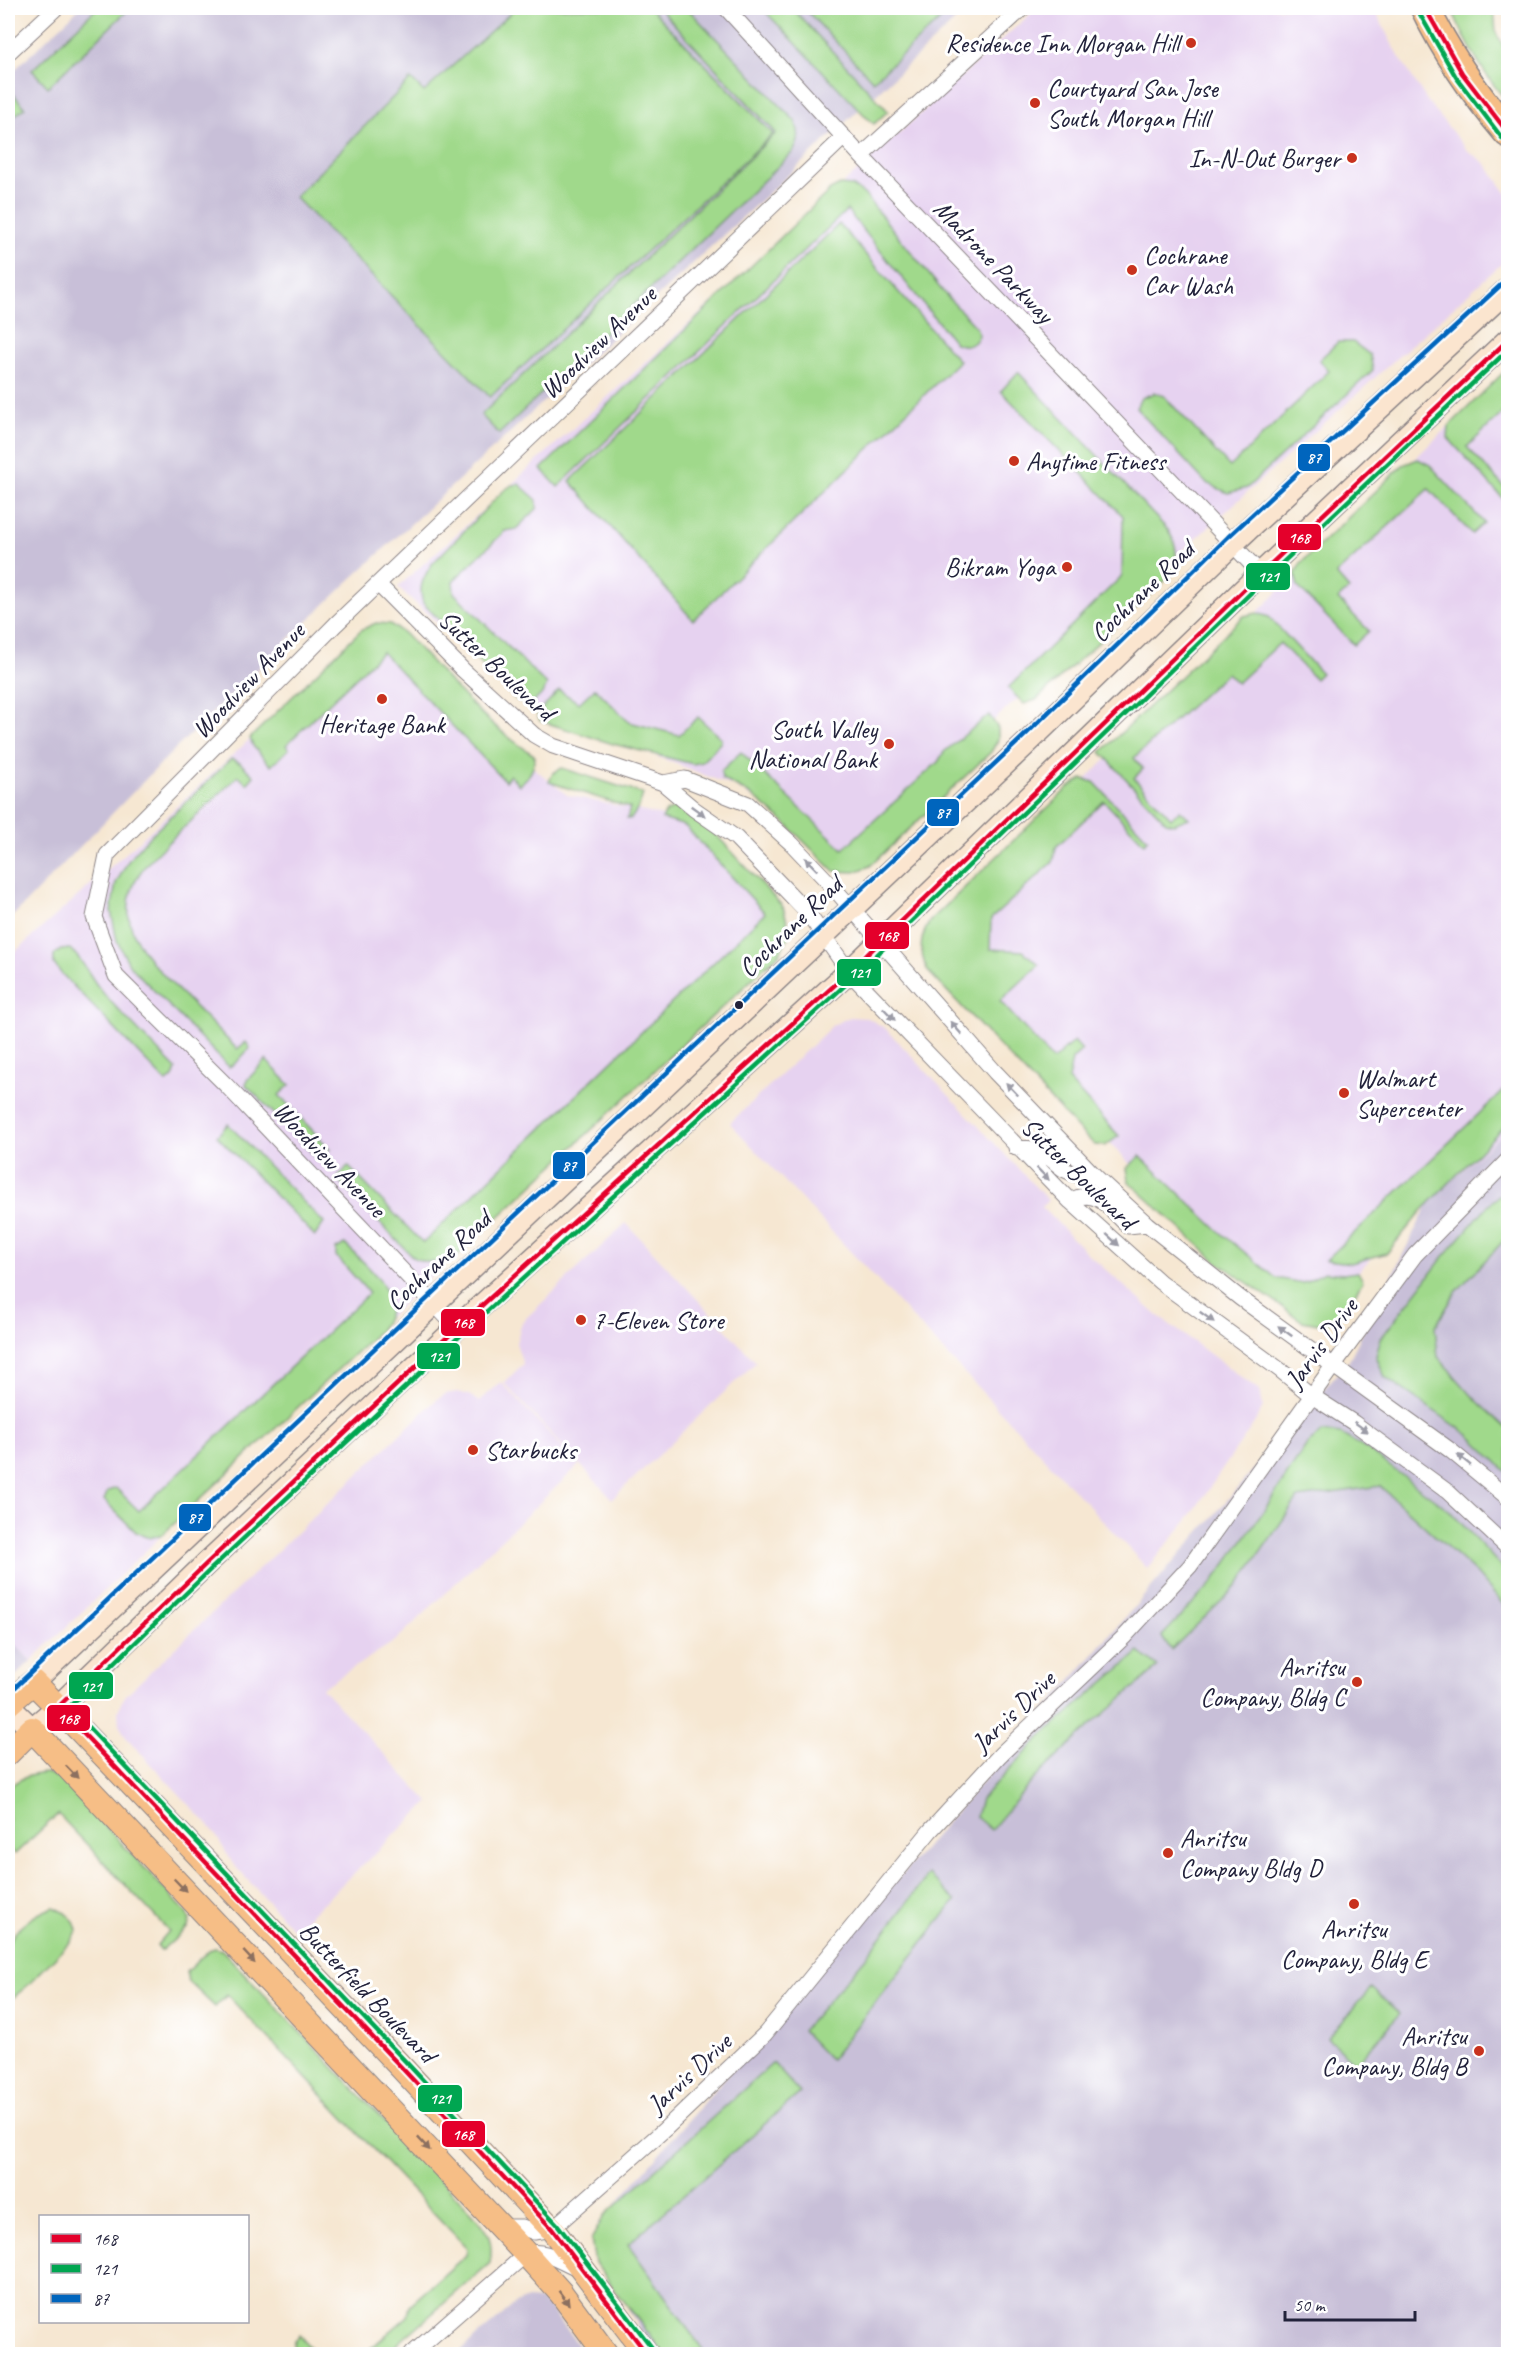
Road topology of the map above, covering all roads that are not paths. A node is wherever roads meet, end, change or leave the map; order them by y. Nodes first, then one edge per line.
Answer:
1 (56, 8) edge
2 (726, 8) edge
3 (1023, 8) edge
4 (1425, 8) edge
5 (8, 53) edge
6 (1509, 133) edge
7 (844, 137) junction
8 (861, 156) junction
9 (1509, 289) edge
10 (1509, 340) edge
11 (1233, 543) junction
12 (1261, 574) junction
13 (379, 585) junction
14 (663, 783) junction
15 (851, 907) junction
16 (822, 935) junction
17 (880, 942) junction
18 (849, 972) junction
19 (1016, 1148) junction
20 (1509, 1160) edge
21 (1095, 1177) junction
22 (1070, 1201) junction
23 (1147, 1224) junction
24 (434, 1303) junction
25 (457, 1328) junction
26 (1333, 1366) junction
27 (1312, 1396) junction
28 (1509, 1498) edge
29 (1509, 1548) edge
30 (33, 1682) junction
31 (8, 1705) edge
32 (58, 1707) junction
33 (32, 1729) junction
34 (8, 1753) edge
35 (501, 2227) junction
36 (552, 2229) junction
37 (526, 2254) junction
38 (583, 2270) junction
39 (412, 2355) edge
40 (606, 2355) edge
41 (647, 2355) edge

1 - 5 street
2 - 7 street, Madrone Parkway
3 - 8 street
4 - 6 highway
7 - 8 street, Madrone Parkway
7 - 13 street, Woodview Avenue
8 - 11 street, Madrone Parkway
9 - 11 main road, Cochrane Road
10 - 12 main road
11 - 12 street, Madrone Parkway
11 - 15 main road, Cochrane Road
12 - 17 main road
13 - 14 street, Sutter Boulevard
13 - 24 street, Woodview Avenue
15 -> 14 street, Sutter Boulevard
14 -> 16 street, Sutter Boulevard
15 - 16 main road, Cochrane Road
15 - 17 street, Sutter Boulevard
16 - 18 street, Sutter Boulevard
16 - 24 main road, Cochrane Road
17 - 18 main road
21 -> 17 street, Sutter Boulevard
18 -> 19 street, Sutter Boulevard
18 - 25 main road
19 - 21 street
19 -> 22 street, Sutter Boulevard
20 - 26 street, Jarvis Drive
21 - 23 street, Sutter Boulevard
22 - 23 street
22 -> 27 street, Sutter Boulevard
26 -> 23 street, Sutter Boulevard
24 - 25 street, Woodview Avenue
24 - 30 main road, Cochrane Road
25 - 32 main road
26 - 27 street, Jarvis Drive
28 -> 26 street, Sutter Boulevard
27 -> 29 street, Sutter Boulevard
27 - 36 street, Jarvis Drive
30 - 31 main road, Cochrane Road
30 - 32 main road, Butterfield Boulevard
31 - 33 main road
32 - 33 main road
32 - 36 main road, Butterfield Boulevard
33 - 34 main road
33 -> 35 main road
35 - 36 street
35 - 37 main road
36 - 38 main road, Butterfield Boulevard
37 - 38 street
37 - 39 street
37 -> 40 main road
38 - 41 main road, Butterfield Boulevard

